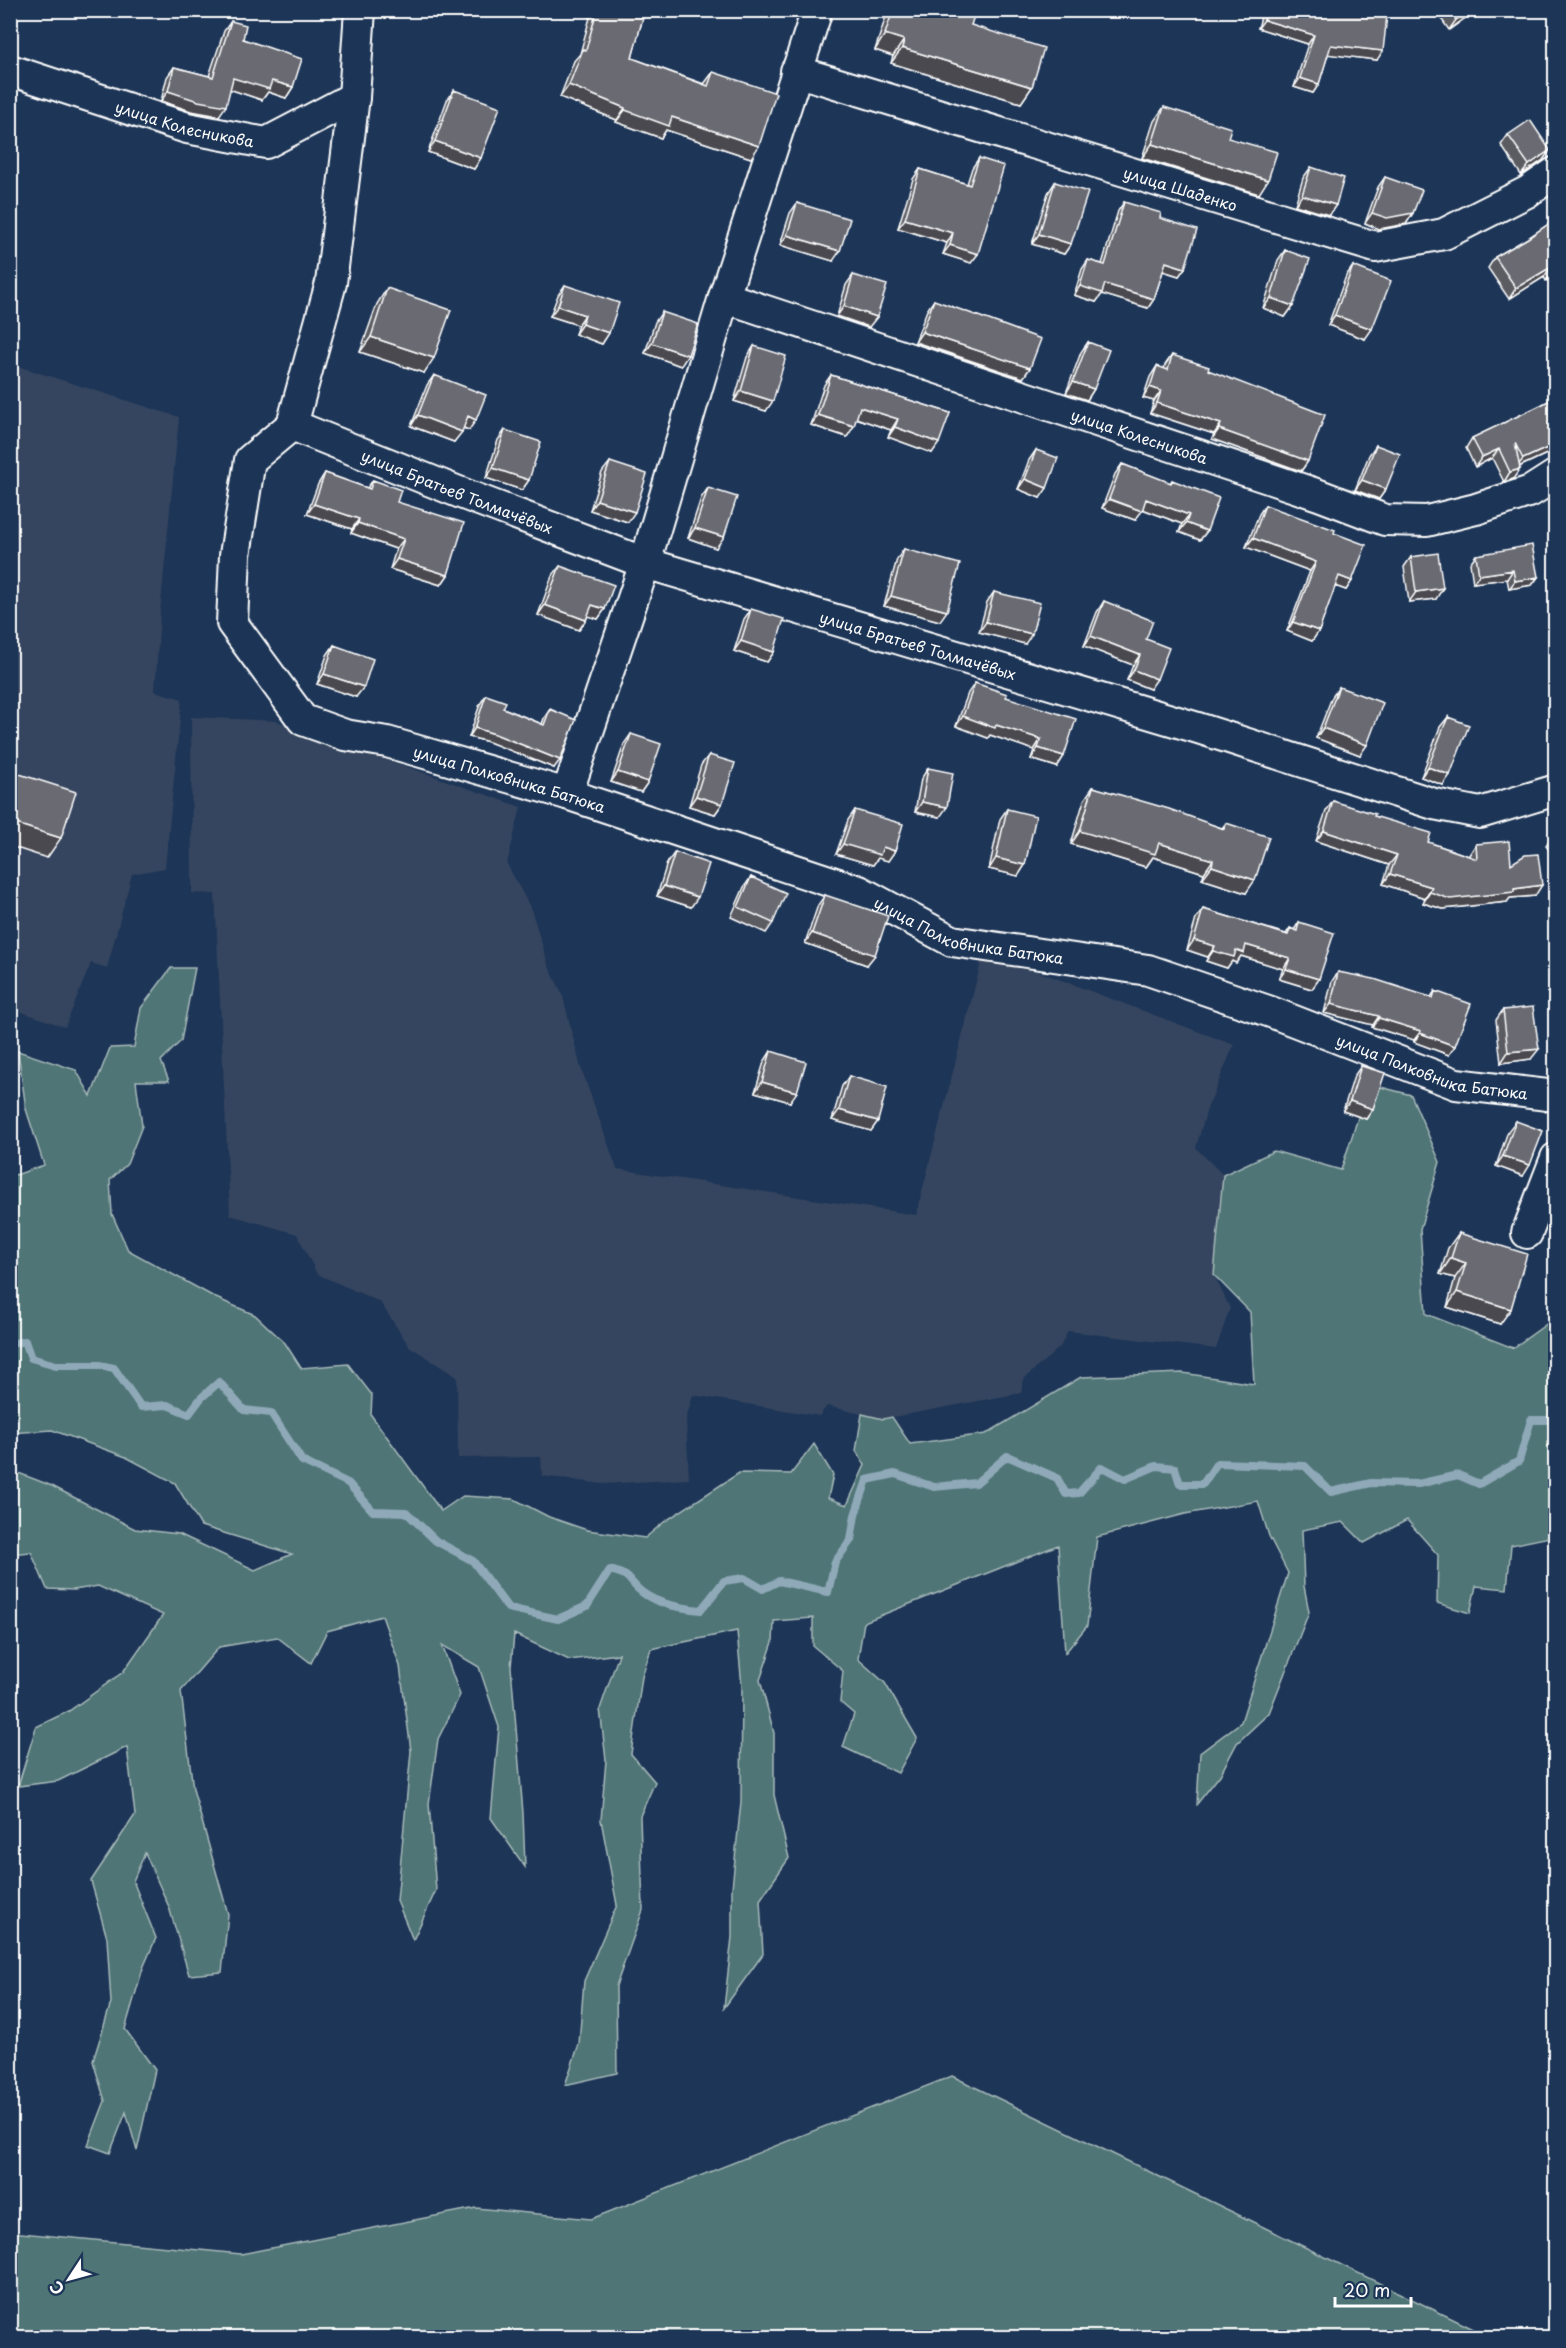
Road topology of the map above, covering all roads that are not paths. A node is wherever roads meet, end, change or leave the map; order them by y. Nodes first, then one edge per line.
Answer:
1 (360, 10) edge
2 (817, 10) edge
3 (10, 70) edge
4 (796, 71) junction
5 (354, 97) junction
6 (1556, 172) edge
7 (724, 297) junction
8 (292, 425) junction
9 (1556, 475) edge
10 (645, 563) junction
11 (1556, 790) edge
12 (567, 794) junction
13 (1555, 1097) edge
14 (1556, 1158) edge
15 (1527, 1233) dead end

1 - 5 street
2 - 4 street
3 - 5 street, улица Колесникова
4 - 6 street, улица Шаденко
4 - 7 street
5 - 8 street
7 - 9 street, улица Колесникова
7 - 10 street
8 - 10 street, улица Братьев Толмачёвых
8 - 12 street, улица Полковника Батюка
10 - 11 street, улица Братьев Толмачёвых
10 - 12 street
12 - 13 street, улица Полковника Батюка
14 - 15 street

